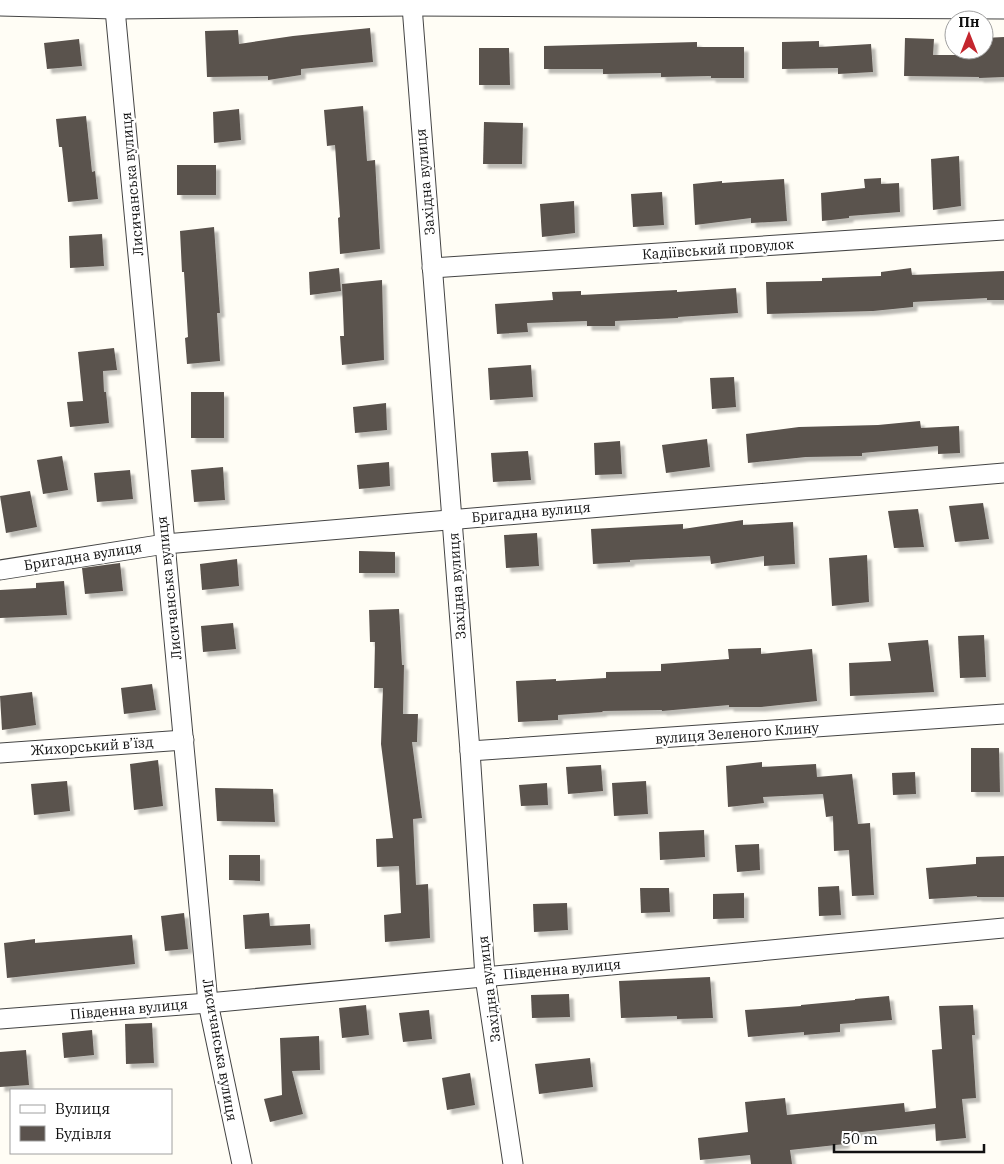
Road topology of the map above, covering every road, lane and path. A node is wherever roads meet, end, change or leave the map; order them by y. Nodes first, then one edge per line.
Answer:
1 (0, 6) edge
2 (412, 6) junction
3 (115, 8) junction
4 (1004, 9) edge
5 (1004, 230) edge
6 (432, 268) junction
7 (1004, 473) edge
8 (452, 519) junction
9 (165, 544) junction
10 (0, 570) edge
11 (1004, 714) edge
12 (184, 740) junction
13 (470, 751) junction
14 (0, 752) edge
15 (1004, 928) edge
16 (485, 977) junction
17 (208, 1003) junction
18 (0, 1019) edge
19 (242, 1164) edge
20 (513, 1164) edge

1 - 3 street
2 - 3 street
2 - 4 street
2 - 6 street, Західна вулиця
3 - 9 street, Лисичанська вулиця
5 - 6 street, Кадіївський провулок
6 - 8 street, Західна вулиця
7 - 8 street, Бригадна вулиця
8 - 9 street, Бригадна вулиця
8 - 13 street, Західна вулиця
9 - 10 street, Бригадна вулиця
9 - 12 street, Лисичанська вулиця
11 - 13 street, вулиця Зеленого Клину
12 - 14 street, Жихорський в’їзд
12 - 17 street, Лисичанська вулиця
13 - 16 street, Західна вулиця
15 - 16 street, Південна вулиця
16 - 17 street, Південна вулиця
16 - 20 street, Західна вулиця
17 - 18 street, Південна вулиця
17 - 19 street, Лисичанська вулиця

